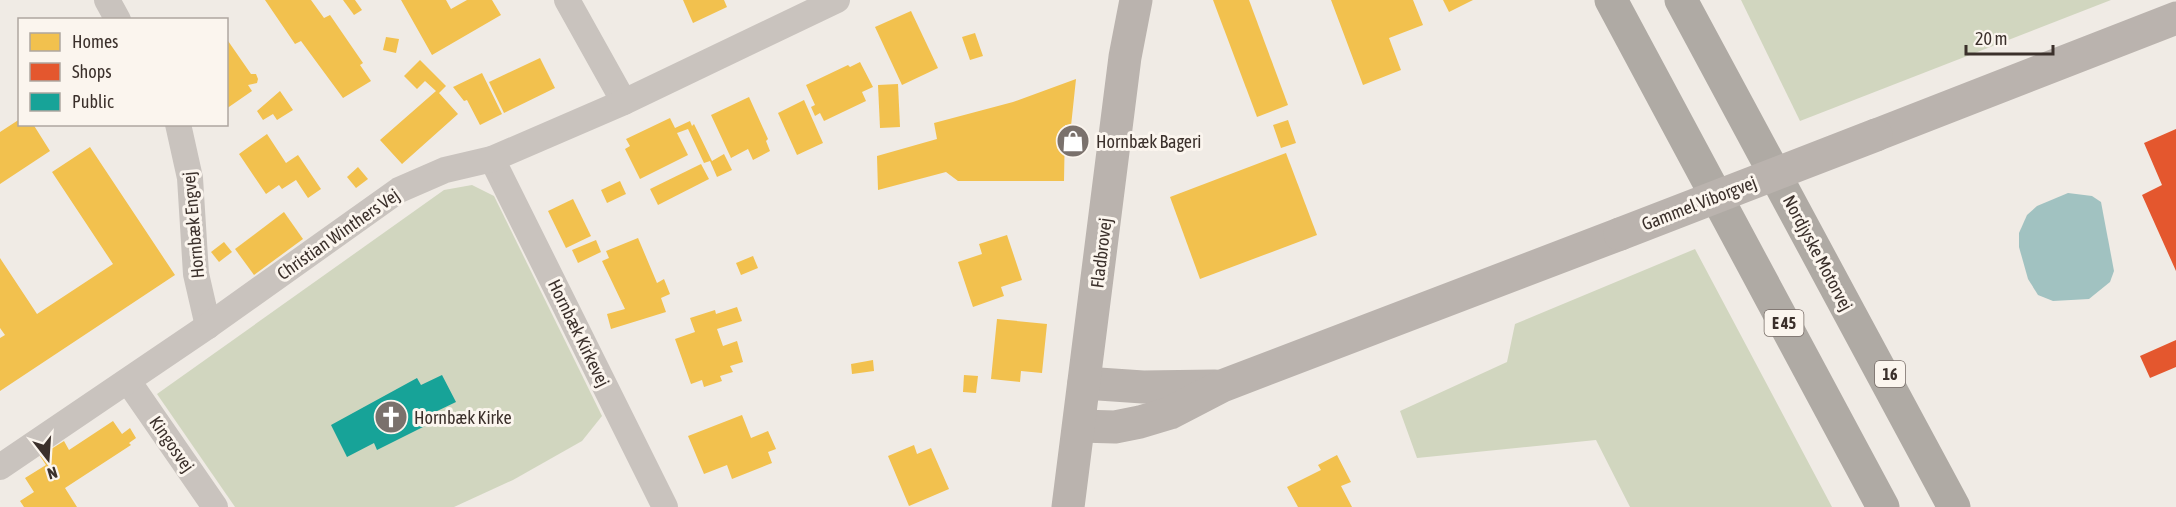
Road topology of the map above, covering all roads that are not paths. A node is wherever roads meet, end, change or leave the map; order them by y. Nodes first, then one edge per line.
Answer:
1 (107, 0) edge
2 (567, 0) edge
3 (837, 0) edge
4 (1136, 0) edge
5 (1611, 0) edge
6 (1681, 0) edge
7 (117, 18) edge
8 (2176, 18) edge
9 (624, 102) junction
10 (178, 126) edge
11 (1686, 139) junction
12 (492, 159) junction
13 (1811, 240) junction
14 (208, 326) junction
15 (128, 381) junction
16 (1084, 383) junction
17 (1222, 386) junction
18 (1078, 426) junction
19 (0, 467) edge
20 (215, 507) edge
21 (665, 507) edge
22 (1068, 507) edge
23 (1859, 507) edge
24 (1883, 507) edge
25 (1954, 507) edge
26 (1969, 507) edge

1 - 7 street
2 - 9 street
3 - 9 street, Christian Winthers Vej
4 - 16 main road, Fladbrovej
5 - 11 highway, E 45
6 - 13 highway, Nordjyske Motorvej
8 - 17 main road, Gammel Viborgvej, bridge
9 - 12 street, Christian Winthers Vej
10 - 14 street, Hornbæk Engvej
11 - 23 highway
11 - 24 highway, E 45
12 - 14 street, Christian Winthers Vej
12 - 21 street, Hornbæk Kirkevej
13 - 25 highway, Nordjyske Motorvej
13 - 26 highway, 16
14 - 15 street, Christian Winthers Vej
15 - 19 street, Christian Winthers Vej
15 - 20 street, Kingosvej
16 - 17 main road, Gammel Viborgvej
16 - 18 main road, Fladbrovej
17 - 18 main road, Gammel Viborgvej
18 - 22 main road, Fladbrovej

